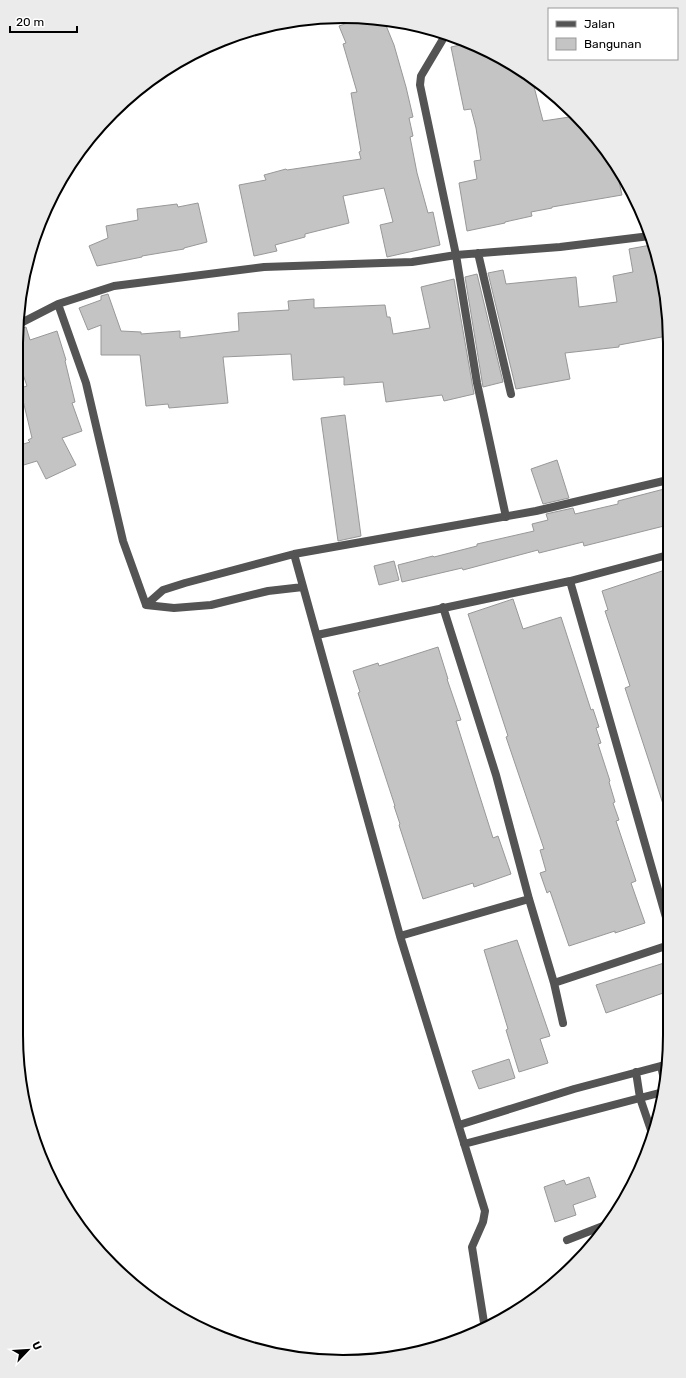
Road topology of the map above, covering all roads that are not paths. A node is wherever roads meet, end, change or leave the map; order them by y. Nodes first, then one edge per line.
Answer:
1 (443, 39) edge
2 (645, 237) edge
3 (478, 253) junction
4 (456, 255) junction
5 (58, 304) junction
6 (24, 321) edge
7 (511, 394) dead end
8 (663, 481) edge
9 (506, 517) junction
10 (294, 554) junction
11 (663, 556) edge
12 (570, 581) junction
13 (303, 586) junction
14 (146, 605) junction
15 (443, 607) junction
16 (317, 635) junction
17 (529, 898) junction
18 (663, 907) edge
19 (400, 936) junction
20 (663, 947) edge
21 (554, 983) junction
22 (563, 1023) dead end
23 (661, 1066) edge
24 (636, 1072) junction
25 (658, 1094) edge
26 (640, 1098) junction
27 (459, 1125) junction
28 (650, 1126) edge
29 (464, 1144) junction
30 (599, 1228) edge
31 (567, 1240) dead end
32 (484, 1322) edge

1 - 4 street
2 - 3 street
3 - 4 street
3 - 7 street
4 - 5 street
4 - 9 street
5 - 6 street
5 - 14 street
8 - 9 street
9 - 10 street
10 - 13 street
10 - 14 street
11 - 12 street
12 - 15 street
12 - 18 street
13 - 14 street
13 - 16 street
15 - 16 street
15 - 17 street
16 - 19 street
17 - 19 street
17 - 21 street
19 - 27 street
20 - 21 street
21 - 22 street
23 - 24 street
24 - 26 street
24 - 27 street
25 - 26 street
26 - 28 street
26 - 29 street
27 - 29 street
29 - 32 street
30 - 31 street

